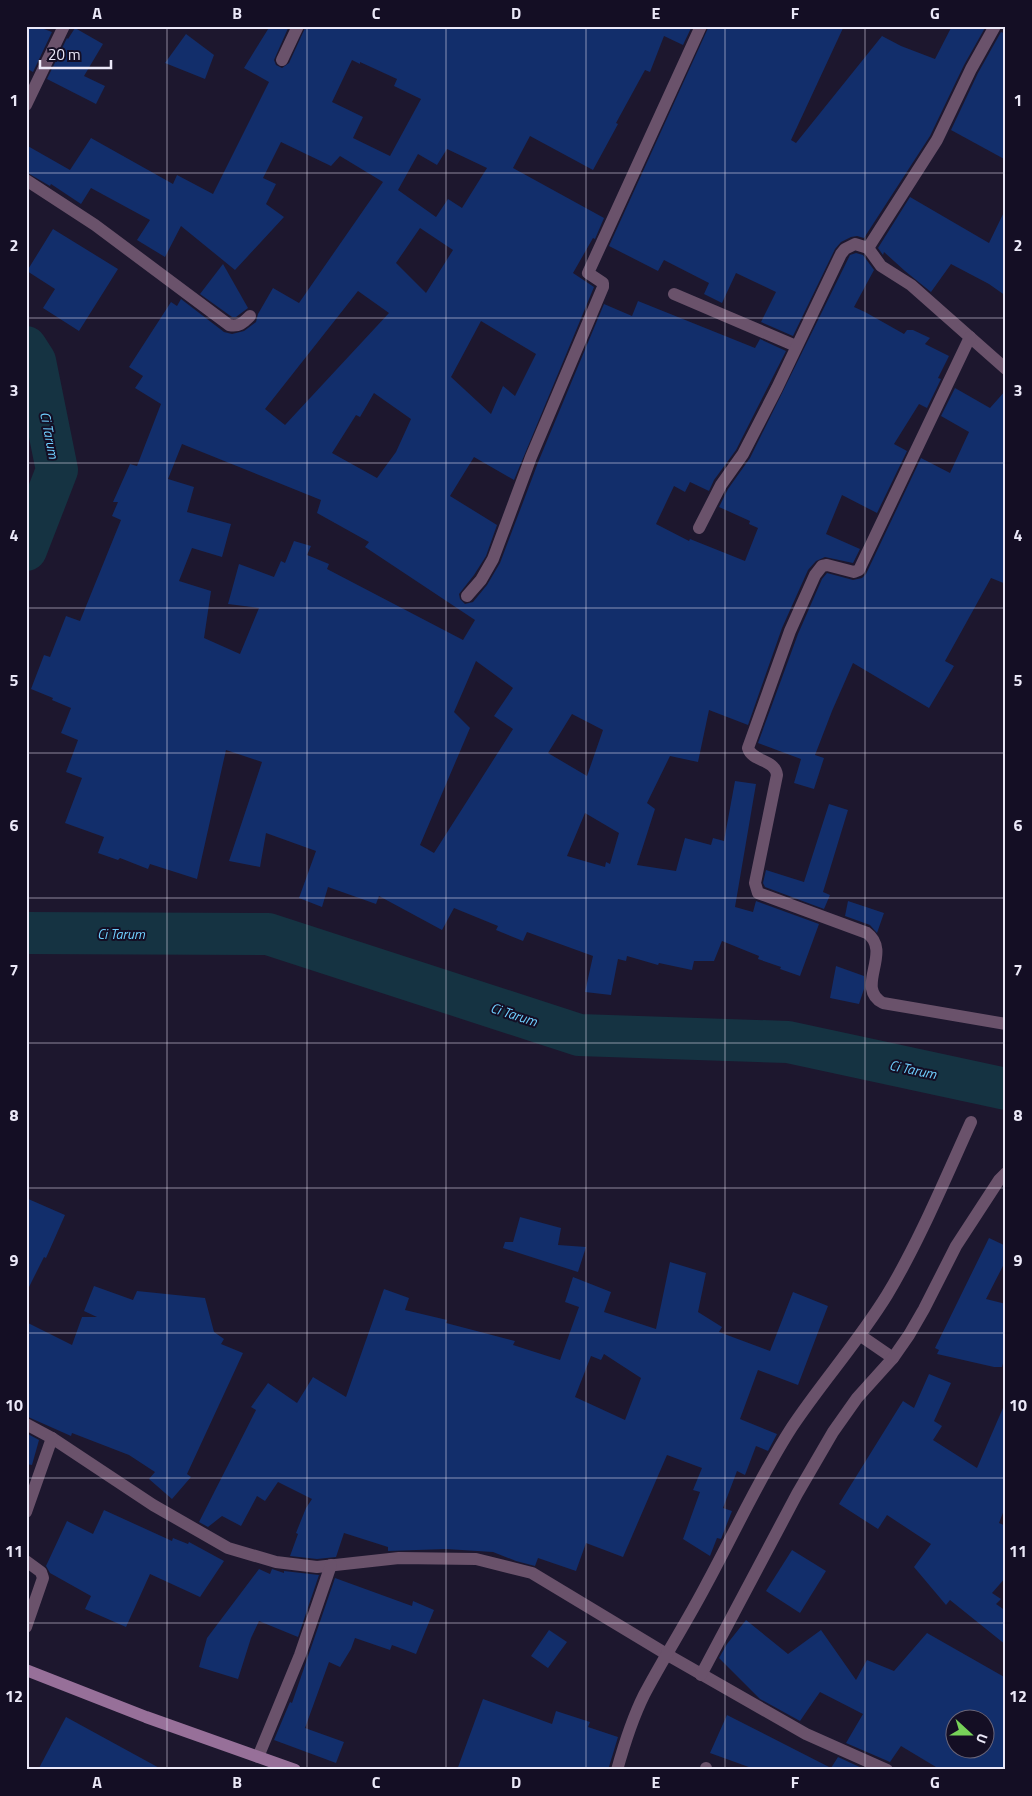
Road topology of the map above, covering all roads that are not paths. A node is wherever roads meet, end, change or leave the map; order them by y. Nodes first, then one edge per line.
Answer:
1 (64, 26) edge
2 (298, 26) edge
3 (701, 26) edge
4 (995, 26) edge
5 (282, 60) dead end
6 (26, 105) edge
7 (26, 180) edge
8 (868, 248) junction
9 (674, 294) dead end
10 (250, 316) dead end
11 (970, 337) junction
12 (796, 346) junction
13 (1006, 369) edge
14 (699, 528) dead end
15 (467, 596) dead end
16 (1006, 1024) edge
17 (972, 1122) dead end
18 (1006, 1173) edge
19 (864, 1338) junction
20 (890, 1356) junction
21 (26, 1424) edge
22 (52, 1438) junction
23 (26, 1512) edge
24 (26, 1561) edge
25 (331, 1565) junction
26 (26, 1627) edge
27 (670, 1657) junction
28 (26, 1670) edge
29 (699, 1673) junction
30 (258, 1757) junction
31 (295, 1770) edge
32 (617, 1770) edge
33 (886, 1770) edge

1 - 6 street
2 - 5 street
3 - 15 street
4 - 8 street
7 - 10 street
8 - 11 street
8 - 12 street
9 - 12 street
11 - 13 street
11 - 16 street
12 - 14 street
17 - 19 street
18 - 20 street
19 - 20 street
19 - 27 street
20 - 29 street
21 - 22 street
22 - 23 street
22 - 25 street
24 - 26 street
25 - 27 street
25 - 30 street
27 - 29 street
27 - 32 street
28 - 30 main road
29 - 33 street
30 - 31 main road

